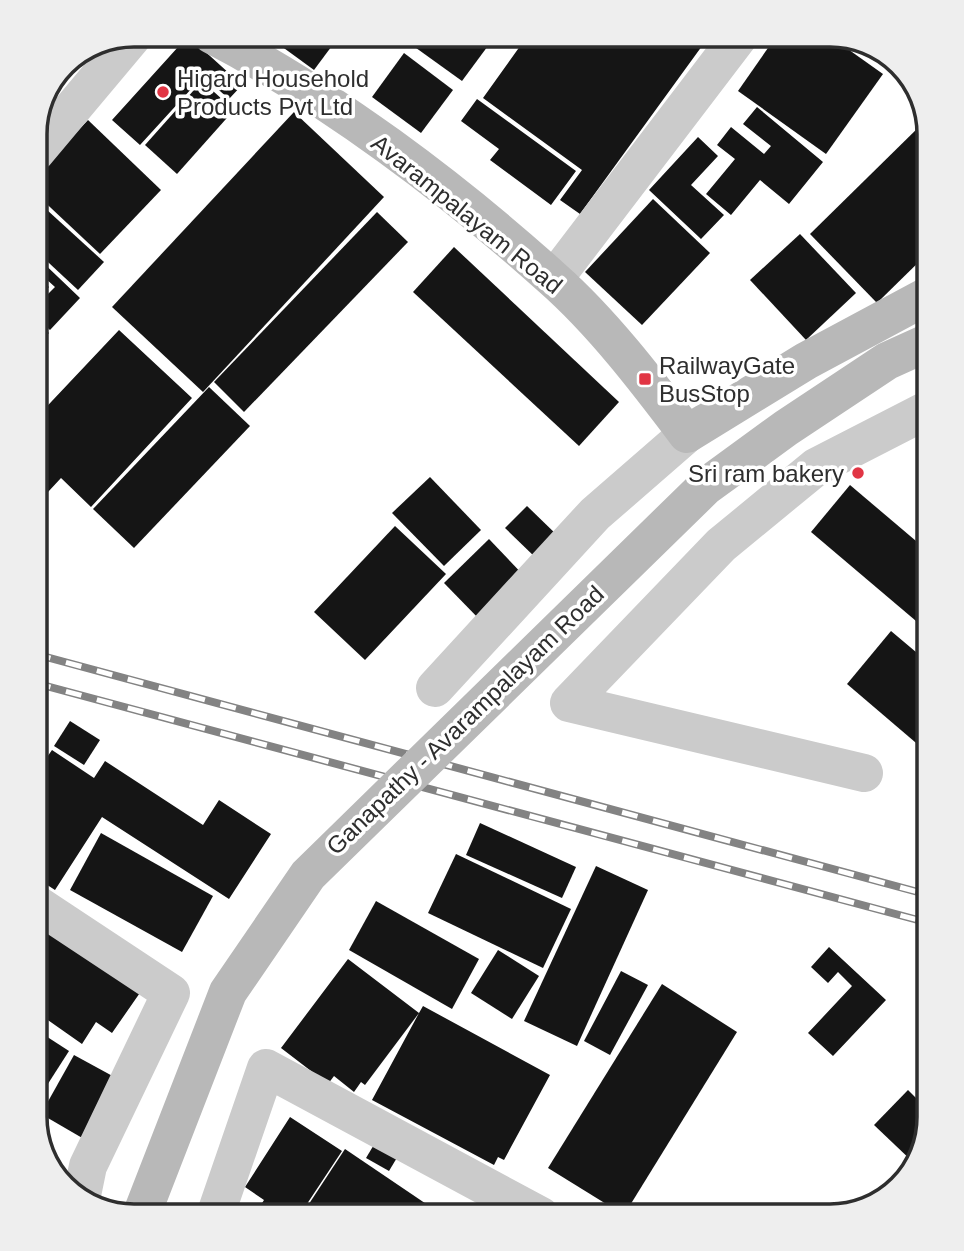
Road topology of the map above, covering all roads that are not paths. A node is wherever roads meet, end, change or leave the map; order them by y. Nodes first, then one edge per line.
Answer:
1 (235, 47) edge
2 (731, 47) edge
3 (123, 48) edge
4 (47, 139) edge
5 (554, 279) junction
6 (917, 301) edge
7 (917, 347) edge
8 (917, 415) edge
9 (687, 434) junction
10 (435, 688) dead end
11 (864, 773) dead end
12 (47, 911) edge
13 (83, 1187) edge
14 (146, 1204) edge
15 (219, 1204) edge
16 (519, 1204) edge

1 - 5 main road, Avarampalayam Road
2 - 5 street
3 - 4 street
5 - 9 main road, Avarampalayam Road
6 - 9 main road
7 - 14 main road, Ganapathy - Avarampalayam Road, bridge
8 - 11 street
9 - 10 street
12 - 13 street
15 - 16 street

